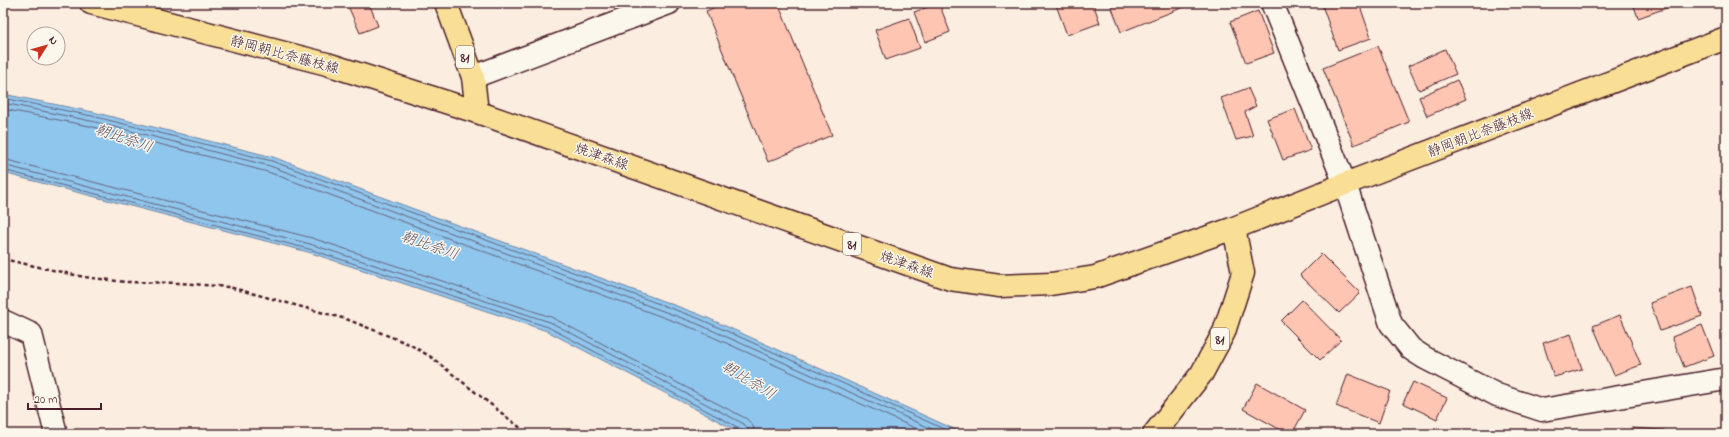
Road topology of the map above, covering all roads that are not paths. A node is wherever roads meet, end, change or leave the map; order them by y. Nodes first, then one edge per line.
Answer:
1 (91, 3) edge
2 (446, 3) edge
3 (669, 3) edge
4 (1272, 3) edge
5 (1726, 38) edge
6 (473, 77) junction
7 (476, 112) junction
8 (1345, 184) junction
9 (1234, 228) junction
10 (3, 321) edge
11 (1726, 379) edge
12 (56, 434) edge
13 (1154, 434) edge

1 - 7 main road, 静岡朝比奈藤枝線
2 - 6 main road, 81
3 - 6 street
4 - 8 street
5 - 8 main road, 静岡朝比奈藤枝線
6 - 7 main road, 81
7 - 9 main road, 焼津森線 / 81
8 - 9 main road, 静岡朝比奈藤枝線
8 - 11 street
9 - 13 main road, 81
10 - 12 street

